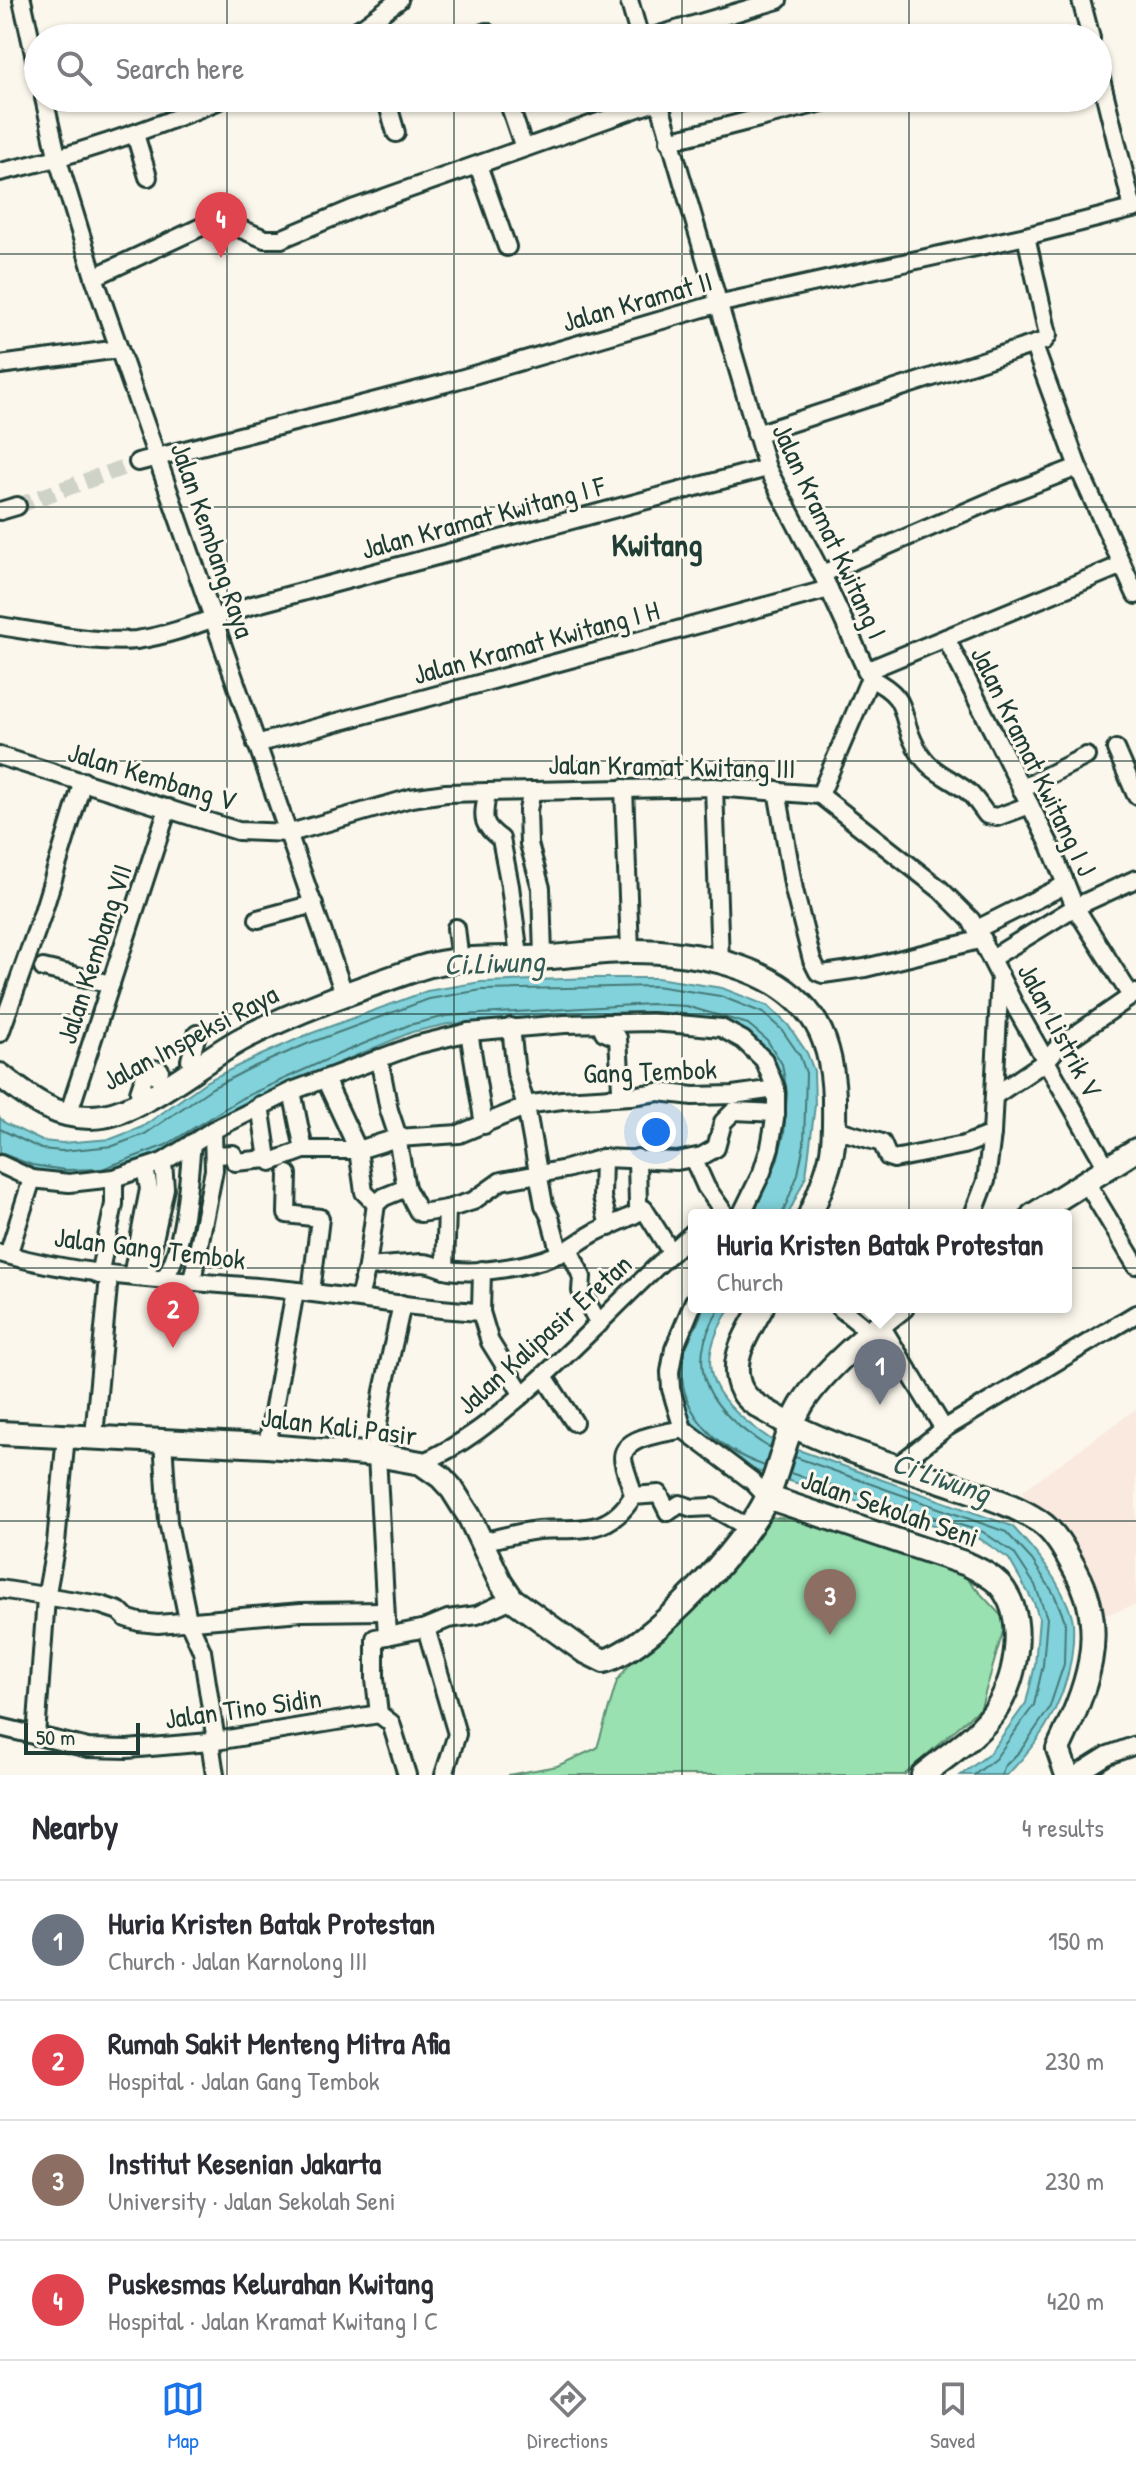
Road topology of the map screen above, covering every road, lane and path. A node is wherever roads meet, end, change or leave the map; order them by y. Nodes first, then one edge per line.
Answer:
1 (22, 0) edge
2 (399, 0) edge
3 (629, 0) edge
4 (778, 0) edge
5 (1081, 0) edge
6 (27, 24) edge
7 (374, 24) edge
8 (636, 24) edge
9 (697, 24) edge
10 (1084, 24) edge
11 (47, 112) edge
12 (190, 112) edge
13 (390, 112) edge
14 (512, 112) edge
15 (624, 112) edge
16 (661, 112) edge
17 (783, 112) edge
18 (1109, 112) edge
19 (396, 133) dead end
20 (135, 134) junction
21 (669, 141) junction
22 (524, 148) junction
23 (58, 160) junction
24 (478, 165) junction
25 (0, 172) edge
26 (148, 177) dead end
27 (1134, 209) edge
28 (1026, 236) junction
29 (507, 247) dead end
30 (94, 277) junction
31 (717, 304) junction
32 (1034, 346) junction
33 (119, 349) junction
34 (0, 365) edge
35 (756, 434) junction
36 (156, 457) junction
37 (138, 462) tunnel mouth
38 (1078, 467) junction
39 (767, 468) junction
40 (17, 506) tunnel mouth
41 (0, 511) edge
42 (1122, 565) junction
43 (825, 581) junction
44 (1136, 595) edge
45 (213, 617) junction
46 (0, 626) edge
47 (946, 638) junction
48 (868, 675) junction
49 (256, 744) junction
50 (1116, 749) dead end
51 (0, 756) edge
52 (1086, 756) dead end
53 (83, 781) junction
54 (714, 787) junction
55 (624, 788) junction
56 (1021, 789) junction
57 (777, 790) junction
58 (532, 791) junction
59 (487, 792) junction
60 (820, 795) junction
61 (1136, 795) edge
62 (1030, 805) junction
63 (168, 808) junction
64 (290, 833) junction
65 (1136, 879) edge
66 (1065, 885) junction
67 (314, 904) junction
68 (1075, 907) junction
69 (258, 919) dead end
70 (456, 928) dead end
71 (980, 934) junction
72 (630, 951) junction
73 (519, 956) junction
74 (543, 957) junction
75 (460, 961) junction
76 (720, 962) junction
77 (996, 966) junction
78 (43, 968) dead end
79 (111, 984) junction
80 (1134, 995) edge
81 (345, 996) junction
82 (600, 1023) junction
83 (511, 1027) junction
84 (469, 1032) junction
85 (0, 1033) edge
86 (197, 1034) dead end
87 (379, 1058) junction
88 (1046, 1061) junction
89 (195, 1068) junction
90 (0, 1075) edge
91 (325, 1079) junction
92 (776, 1089) junction
93 (292, 1091) junction
94 (631, 1096) junction
95 (994, 1096) junction
96 (260, 1105) junction
97 (526, 1106) junction
98 (776, 1113) junction
99 (68, 1115) junction
100 (484, 1125) junction
101 (835, 1129) junction
102 (213, 1130) junction
103 (992, 1134) junction
104 (397, 1138) junction
105 (192, 1143) junction
106 (304, 1150) junction
107 (358, 1150) junction
108 (1136, 1150) edge
109 (216, 1155) junction
110 (603, 1158) junction
111 (637, 1158) junction
112 (693, 1158) junction
113 (268, 1159) junction
114 (163, 1162) junction
115 (0, 1164) edge
116 (145, 1168) junction
117 (1107, 1168) junction
118 (288, 1174) dead end
119 (538, 1174) junction
120 (114, 1178) junction
121 (32, 1179) junction
122 (1086, 1182) junction
123 (406, 1188) junction
124 (376, 1204) junction
125 (447, 1209) junction
126 (644, 1209) junction
127 (717, 1209) edge
128 (726, 1209) edge
129 (744, 1209) edge
130 (812, 1209) edge
131 (975, 1209) edge
132 (1043, 1209) edge
133 (609, 1227) junction
134 (688, 1237) edge
135 (564, 1251) junction
136 (671, 1252) junction
137 (4, 1254) edge
138 (1136, 1265) edge
139 (367, 1267) junction
140 (445, 1269) junction
141 (482, 1270) junction
142 (104, 1275) junction
143 (139, 1277) junction
144 (163, 1280) junction
145 (192, 1281) junction
146 (303, 1292) junction
147 (359, 1298) junction
148 (402, 1304) junction
149 (481, 1312) junction
150 (689, 1313) edge
151 (759, 1313) edge
152 (850, 1313) edge
153 (895, 1313) edge
154 (1136, 1314) edge
155 (599, 1324) junction
156 (876, 1328) junction
157 (544, 1376) junction
158 (523, 1395) junction
159 (574, 1422) dead end
160 (683, 1429) junction
161 (944, 1429) junction
162 (791, 1431) junction
163 (0, 1433) edge
164 (66, 1435) junction
165 (94, 1436) junction
166 (163, 1440) junction
167 (268, 1441) junction
168 (377, 1455) junction
169 (421, 1463) junction
170 (897, 1466) junction
171 (769, 1492) junction
172 (633, 1496) junction
173 (749, 1528) junction
174 (481, 1542) junction
175 (0, 1589) edge
176 (46, 1598) junction
177 (512, 1599) junction
178 (385, 1611) junction
179 (188, 1620) junction
180 (426, 1628) junction
181 (387, 1636) junction
182 (379, 1714) junction
183 (0, 1727) edge
184 (36, 1736) junction
185 (213, 1742) junction
186 (1136, 1745) edge
187 (215, 1775) edge
188 (407, 1775) edge
189 (444, 1775) edge
190 (923, 1775) edge
191 (1067, 1775) edge
192 (1076, 1775) edge

1 - 6 street
2 - 7 street
3 - 8 street
4 - 9 street
5 - 10 street
11 - 23 street, Jalan Kembang Raya
12 - 20 street
13 - 19 street
14 - 22 street
15 - 22 street
16 - 21 street, Jalan Kramat Kwitang I
17 - 21 street
18 - 27 street
20 - 23 street
20 - 26 street
21 - 31 street, Jalan Kramat Kwitang I
22 - 24 street
23 - 25 street
23 - 30 street, Jalan Kembang Raya
24 - 29 street
24 - 30 street
27 - 28 street, Jalan Kramat II
28 - 31 street, Jalan Kramat II
28 - 32 street
30 - 33 street, Jalan Kembang Raya
31 - 35 street, Jalan Kramat Kwitang I
31 - 36 street, Jalan Kramat II
32 - 35 street
32 - 38 street
33 - 34 street
33 - 36 street, Jalan Kembang Raya
35 - 39 street, Jalan Kramat Kwitang I
36 - 37 street, Jalan Kramat II
36 - 45 street, Jalan Kembang Raya
38 - 42 street
38 - 43 street, Jalan Kramat Kwitang I H
39 - 43 street, Jalan Kramat Kwitang I
39 - 45 street, Jalan Kramat Kwitang I F
40 - 41 street
42 - 44 street
42 - 47 street
43 - 48 street, Jalan Kramat Kwitang I
43 - 49 street, Jalan Kramat Kwitang I H
45 - 46 street, Jalan Kramat Kwitang I F
45 - 49 street, Jalan Kembang Raya
47 - 48 street
47 - 56 street, Jalan Kramat Kwitang I J
48 - 60 street, Jalan Kramat Kwitang I
48 - 62 street
49 - 64 street, Jalan Kembang Raya
50 - 61 street
51 - 53 street, Jalan Kembang V
52 - 56 street
53 - 63 street, Jalan Kembang V
53 - 85 street
54 - 55 street, Jalan Kramat Kwitang III
54 - 57 street, Jalan Kramat Kwitang III
54 - 76 street
55 - 58 street, Jalan Kramat Kwitang III
55 - 72 street
56 - 62 street, Jalan Kramat Kwitang I J
57 - 60 street, Jalan Kramat Kwitang III
57 - 71 street
58 - 59 street, Jalan Kramat Kwitang III
58 - 74 street
59 - 64 street, Jalan Kramat Kwitang III
59 - 73 street
60 - 71 street, Jalan Kramat Kwitang III
62 - 66 street, Jalan Kramat Kwitang I J
63 - 64 street, Jalan Kembang V
63 - 79 street, Jalan Kembang VII
64 - 67 street, Jalan Kembang Raya
65 - 68 street
66 - 68 street, Jalan Kramat Kwitang I J
66 - 71 street
67 - 69 street
67 - 81 street, Jalan Kembang Raya
68 - 77 street
68 - 80 street, Jalan Kramat Kwitang I J
70 - 75 street
71 - 77 street, Jalan Kramat Kwitang III
72 - 74 street, Jalan Inspeksi Raya
72 - 76 street, Jalan Inspeksi Raya
73 - 74 street, Jalan Inspeksi Raya
73 - 75 street, Jalan Inspeksi Raya
75 - 81 street, Jalan Inspeksi Raya
76 - 101 street, Jalan Inspeksi Raya
77 - 88 street, Jalan Listrik V
77 - 95 street, Jalan Kramat Kwitang III
78 - 79 street
79 - 99 street, Jalan Kembang VII
80 - 88 street
81 - 89 street, Jalan Inspeksi Raya
82 - 83 street
82 - 92 street
82 - 94 street
83 - 84 street
83 - 97 street
84 - 87 street
84 - 100 street
86 - 89 street
87 - 91 street
87 - 104 street
88 - 95 street
88 - 117 street, Jalan Listrik V
89 - 99 street, Jalan Inspeksi Raya
90 - 99 street, Jalan Inspeksi Raya
91 - 93 street
91 - 107 street
92 - 94 street, Gang Tembok
92 - 98 street
93 - 96 street
93 - 106 street
94 - 97 street, Gang Tembok
95 - 103 street, Jalan Kramat Kwitang III
96 - 102 street
96 - 113 street
97 - 100 street, Gang Tembok
97 - 119 street
98 - 112 street, Gang Tembok
98 - 129 street
100 - 104 street, Gang Tembok
101 - 103 street
101 - 130 street, Jalan Inspeksi Raya
102 - 105 street
102 - 109 street
103 - 131 street, Jalan Kramat Kwitang III
104 - 107 street, Gang Tembok
104 - 123 street
105 - 114 street
105 - 144 street
106 - 107 street, Gang Tembok
106 - 113 street, Gang Tembok
107 - 124 street
108 - 117 street
109 - 113 street, Gang Tembok
109 - 145 street
110 - 111 street
110 - 119 street
110 - 133 street
111 - 112 street
111 - 126 street
112 - 127 street
114 - 116 street
114 - 143 street
115 - 121 street
116 - 120 street
116 - 143 street
117 - 122 street
118 - 146 street
119 - 125 street
119 - 135 street
120 - 121 street
120 - 142 street
121 - 137 street
122 - 132 street
122 - 138 street
123 - 124 street
123 - 125 street
124 - 139 street
125 - 140 street
126 - 133 street
126 - 136 street
128 - 129 street
133 - 135 street
134 - 136 street, Jalan Kalipasir Eretan
135 - 141 street
135 - 155 street
136 - 155 street, Jalan Kalipasir Eretan
137 - 142 street, Jalan Gang Tembok
139 - 140 street
139 - 147 street
140 - 141 street
141 - 149 street
142 - 143 street, Jalan Gang Tembok
142 - 165 street
143 - 144 street, Jalan Gang Tembok
144 - 145 street, Jalan Gang Tembok
145 - 146 street, Jalan Gang Tembok
146 - 147 street, Jalan Gang Tembok
146 - 167 street
147 - 148 street, Jalan Gang Tembok
148 - 149 street, Jalan Gang Tembok
148 - 168 street
149 - 158 street
150 - 160 street
151 - 162 street
152 - 156 street
153 - 156 street, Jalan Kali Pasir
154 - 161 street
155 - 157 street, Jalan Kalipasir Eretan
156 - 161 street
156 - 162 street, Jalan Kali Pasir
157 - 158 street, Jalan Kalipasir Eretan
157 - 159 street
158 - 169 street, Jalan Kalipasir Eretan
160 - 171 street
160 - 172 street
161 - 170 street
162 - 170 street
162 - 171 street, Jalan Kali Pasir
163 - 164 street, Jalan Kali Pasir
164 - 165 street, Jalan Kali Pasir
164 - 176 street
165 - 166 street, Jalan Kali Pasir
166 - 167 street, Jalan Kali Pasir
166 - 179 street
167 - 168 street, Jalan Kali Pasir
168 - 169 street, Jalan Kali Pasir
168 - 178 street
169 - 174 street, Jalan Kali Pasir
170 - 191 street
171 - 173 street, Jalan Kali Pasir
171 - 190 street, Jalan Sekolah Seni
172 - 173 street
172 - 174 street
173 - 177 street, Jalan Kali Pasir
174 - 177 street, Jalan Kali Pasir
175 - 176 street
176 - 179 street
176 - 184 street
177 - 180 street
178 - 179 street
178 - 181 street
179 - 185 street
180 - 181 street
180 - 189 street
181 - 182 street
182 - 185 street, Jalan Tino Sidin
182 - 188 street
183 - 184 street, Jalan Tino Sidin
184 - 185 street, Jalan Tino Sidin
185 - 187 street
186 - 192 street

